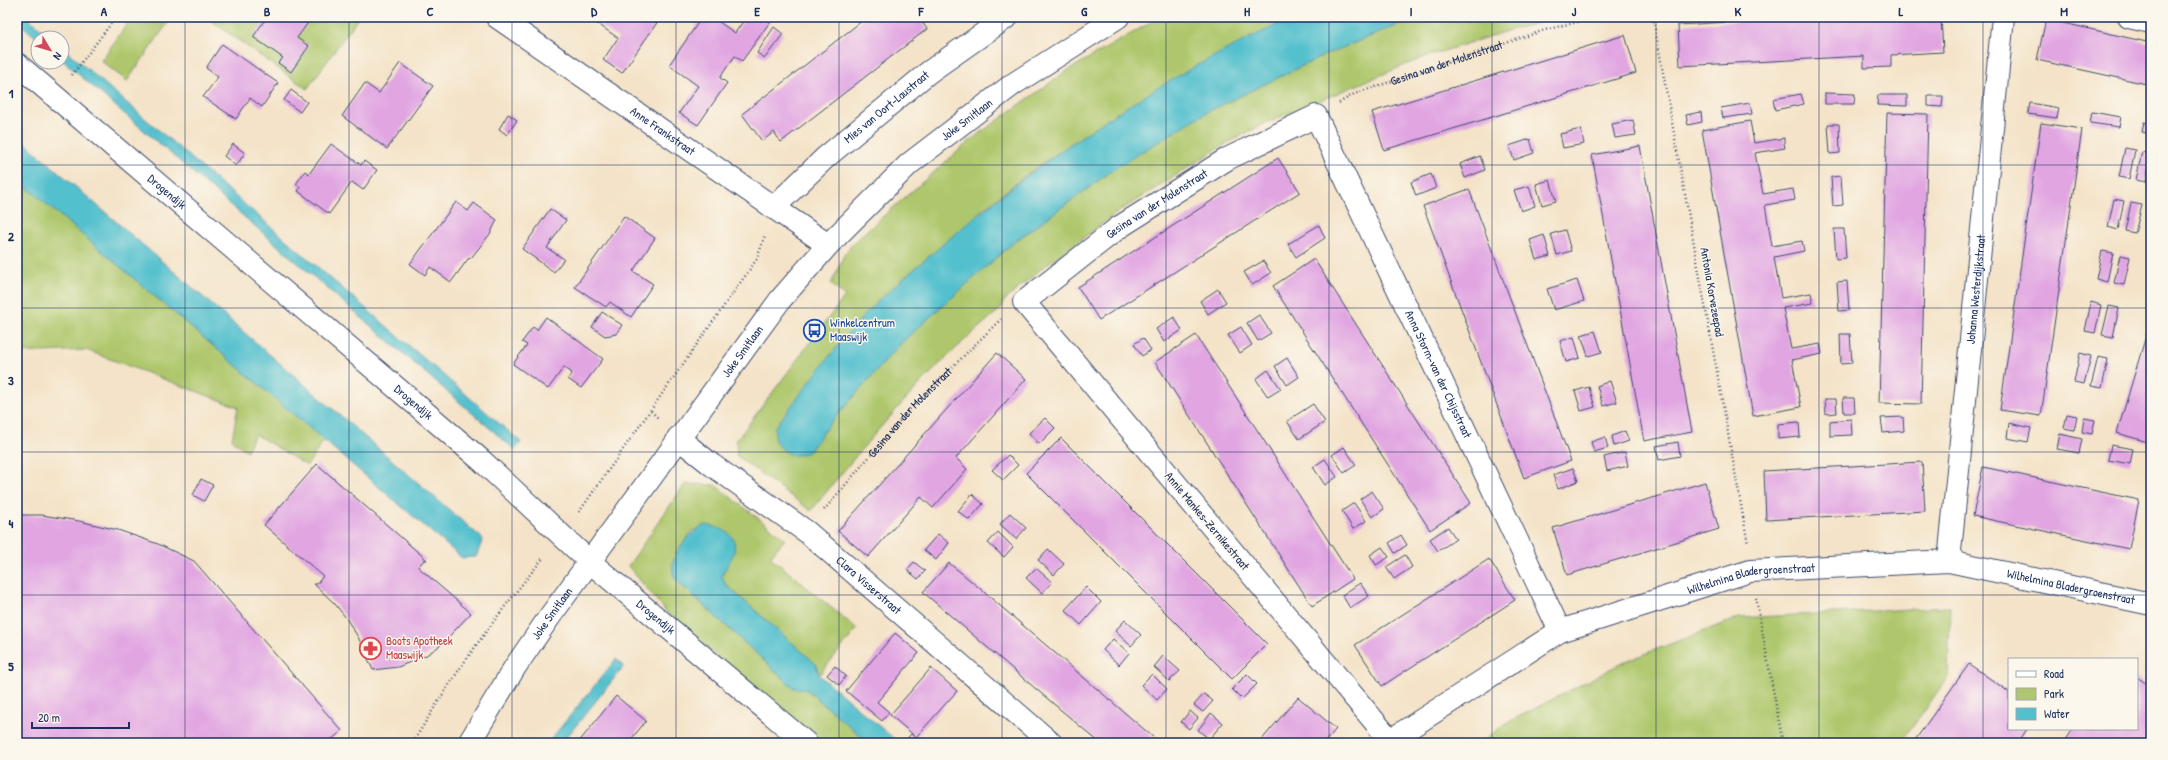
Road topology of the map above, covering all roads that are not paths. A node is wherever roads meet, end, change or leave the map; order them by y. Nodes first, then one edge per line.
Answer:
1 (497, 17) edge
2 (1007, 17) edge
3 (1118, 17) edge
4 (1132, 17) edge
5 (2002, 17) edge
6 (2129, 17) edge
7 (2151, 22) edge
8 (1094, 34) junction
9 (17, 64) edge
10 (1316, 116) joint
11 (774, 208) junction
12 (828, 245) junction
13 (1024, 302) joint
14 (678, 438) junction
15 (1949, 561) junction
16 (590, 562) junction
17 (2150, 599) edge
18 (1560, 631) junction
19 (1388, 741) edge
20 (469, 743) edge
21 (806, 743) edge
22 (1052, 743) edge

1 - 11 street, Anne Frankstraat
2 - 11 street, Mies van Oort-Laustraat
3 - 8 street, Joke Smitlaan
4 - 8 street, Joke Smitlaan
5 - 15 street, Johanna Westerdijkstraat
6 - 7 street
8 - 12 street, Joke Smitlaan
9 - 16 street, Drogendijk
10 - 13 street, Gesina van der Molenstraat
10 - 18 street, Anna Storm-van der Chijsstraat
11 - 12 street, Anne Frankstraat
12 - 14 street, Joke Smitlaan
13 - 19 street, Annie Mankes-Zernikestraat
14 - 16 street, Joke Smitlaan
14 - 22 street, Clara Visserstraat
15 - 17 street, Wilhelmina Bladergroenstraat
15 - 18 street, Wilhelmina Bladergroenstraat
16 - 20 street, Joke Smitlaan
16 - 21 street, Drogendijk
18 - 19 street, Wilhelmina Bladergroenstraat

